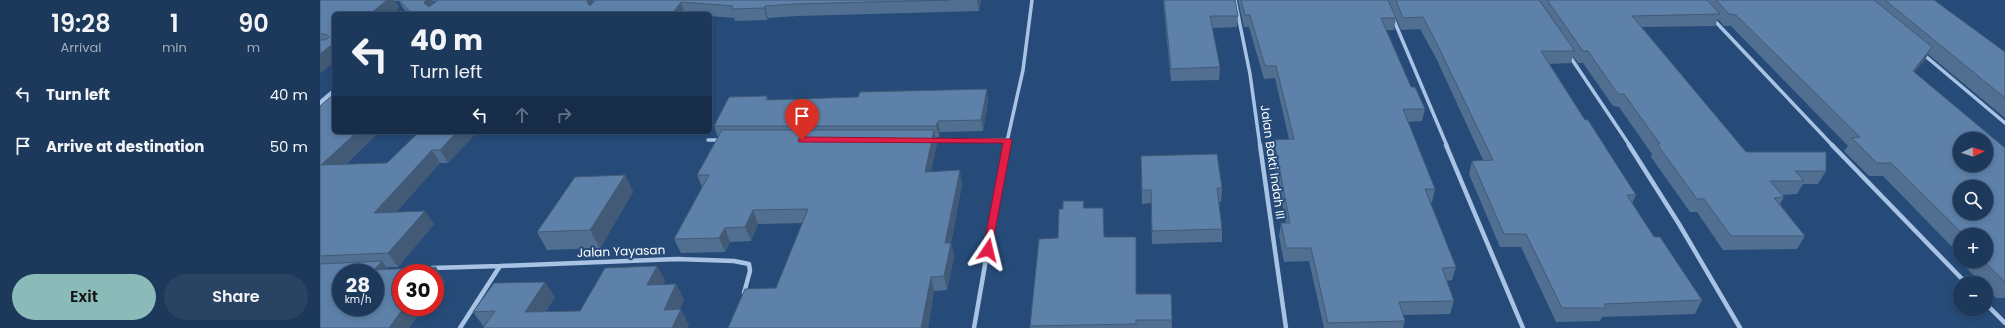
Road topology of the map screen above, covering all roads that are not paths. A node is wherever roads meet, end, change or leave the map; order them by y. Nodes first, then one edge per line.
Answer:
1 (1032, 0) edge
2 (1235, 0) edge
3 (1391, 14) edge
4 (1711, 17) edge
5 (1920, 51) edge
6 (1568, 53) edge
7 (332, 94) edge
8 (320, 104) edge
9 (2005, 123) edge
10 (708, 140) dead end
11 (724, 140) edge
12 (929, 140) edge
13 (1008, 140) junction
14 (500, 266) junction
15 (444, 267) edge
16 (1959, 276) edge
17 (740, 302) edge
18 (1993, 311) edge
19 (2005, 324) edge
20 (460, 328) edge
21 (974, 328) edge
22 (1286, 328) edge
23 (1523, 328) edge
24 (1740, 328) edge

1 - 13 street
2 - 22 street, Jalan Bakti Indah III
3 - 23 street
4 - 16 street
5 - 9 street
6 - 24 street
7 - 8 street
10 - 11 street
12 - 13 street
13 - 21 street
14 - 15 street
14 - 17 street, Jalan Yayasan
14 - 20 street
18 - 19 street

